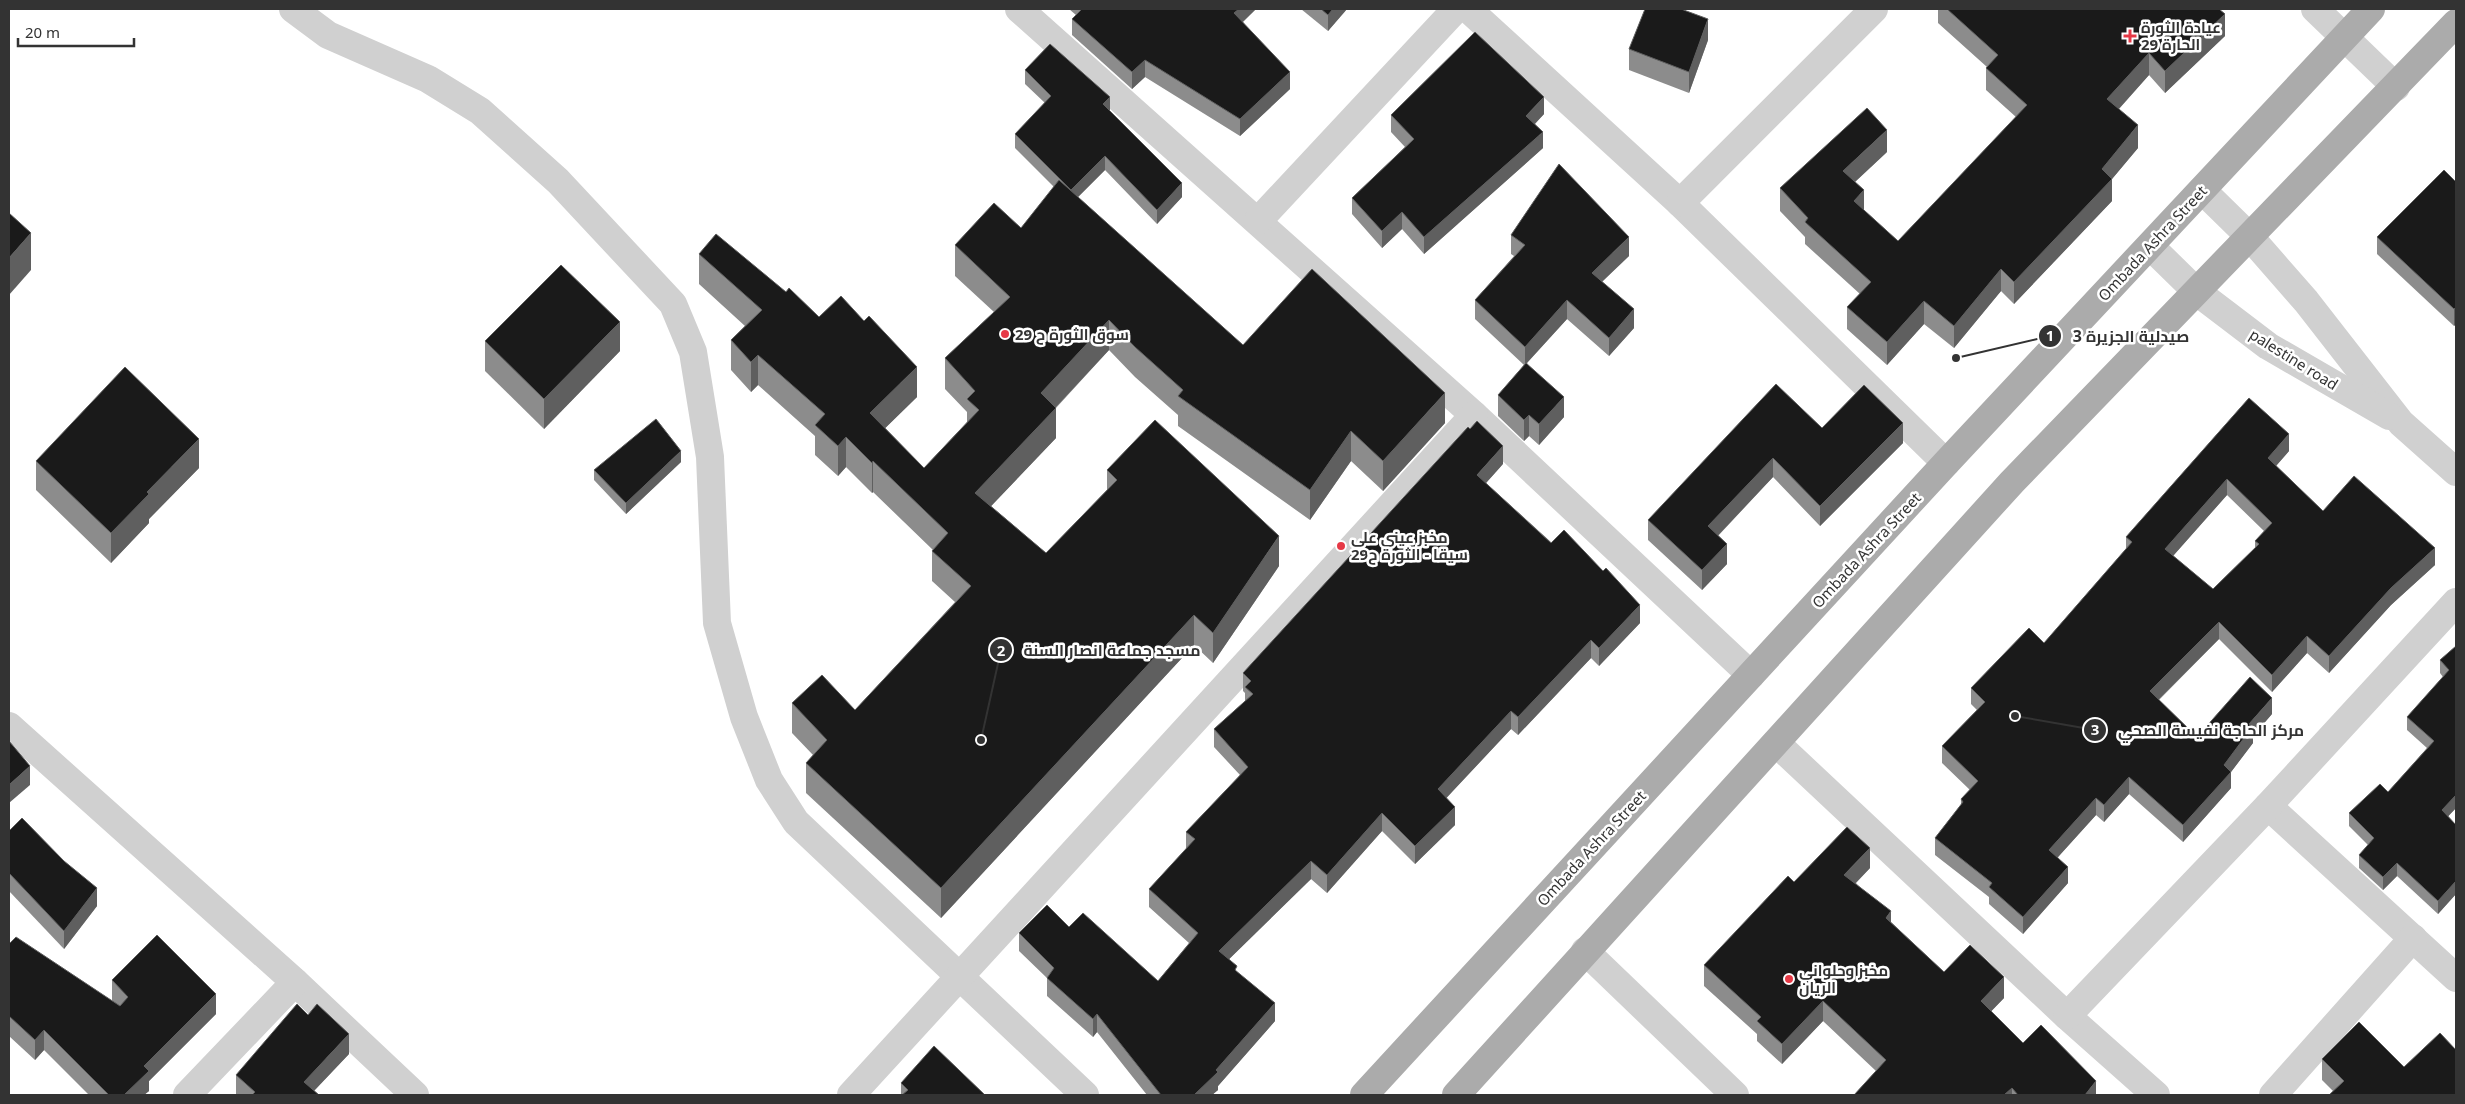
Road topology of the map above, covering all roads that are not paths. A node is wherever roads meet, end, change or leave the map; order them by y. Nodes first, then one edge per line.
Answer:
1 (293, 9) edge
2 (1019, 9) edge
3 (1456, 9) edge
4 (1468, 9) edge
5 (1874, 9) edge
6 (2315, 9) edge
7 (2372, 9) edge
8 (2456, 23) edge
9 (2344, 37) junction
10 (2396, 86) junction
11 (2202, 190) junction
12 (1680, 203) junction
13 (1258, 221) junction
14 (2250, 237) junction
15 (2150, 246) junction
16 (2197, 292) junction
17 (1474, 415) junction
18 (2401, 423) junction
19 (1946, 463) junction
20 (2456, 472) edge
21 (2456, 602) edge
22 (1751, 675) junction
23 (9, 726) edge
24 (1776, 743) junction
25 (2268, 806) junction
26 (2413, 938) junction
27 (1585, 951) junction
28 (961, 977) junction
29 (2456, 978) edge
30 (295, 982) junction
31 (2067, 1016) junction
32 (187, 1095) edge
33 (415, 1095) edge
34 (851, 1095) edge
35 (1085, 1095) edge
36 (1364, 1095) edge
37 (1456, 1095) edge
38 (1735, 1095) edge
39 (2156, 1095) edge
40 (2273, 1095) edge

1 - 28 street
2 - 13 street
3 - 13 street
4 - 12 street
5 - 12 street
6 - 9 street
7 - 9 main road, Ombada Ashra Street
8 - 10 main road
9 - 10 street
9 - 11 main road, Ombada Ashra Street
10 - 14 main road
11 - 14 street, palestine road
11 - 15 main road, Ombada Ashra Street
12 - 19 street
13 - 17 street
14 - 16 main road
14 - 18 street, palestine road
15 - 16 street, palestine road
15 - 19 main road, Ombada Ashra Street
16 - 18 street, palestine road
16 - 24 main road
17 - 22 street
17 - 28 street
18 - 20 street, palestine road
19 - 22 main road, Ombada Ashra Street
21 - 25 street
22 - 36 main road, Ombada Ashra Street
23 - 30 street
24 - 27 main road
24 - 31 street
25 - 26 street
25 - 31 street
26 - 29 street
26 - 40 street
27 - 37 main road
27 - 38 street
28 - 34 street
28 - 35 street
30 - 32 street
30 - 33 street
31 - 39 street

